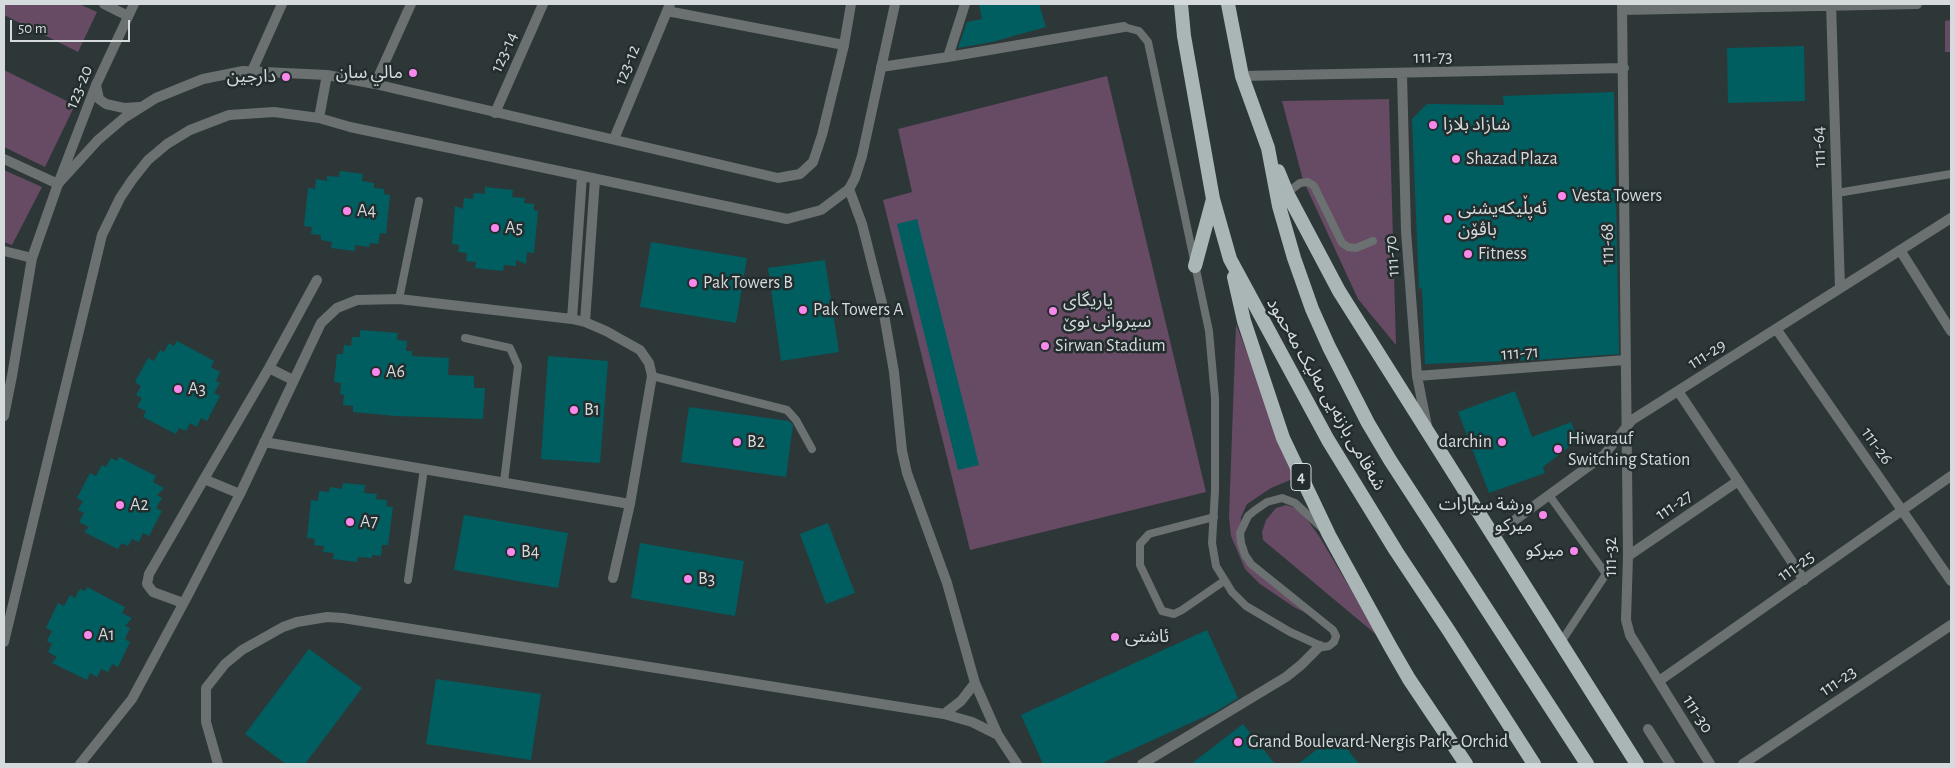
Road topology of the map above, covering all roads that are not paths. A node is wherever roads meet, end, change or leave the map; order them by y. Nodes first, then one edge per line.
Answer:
1 (104, 4) edge
2 (134, 4) edge
3 (282, 4) edge
4 (411, 4) edge
5 (543, 4) edge
6 (852, 4) edge
7 (895, 4) edge
8 (964, 4) edge
9 (1181, 4) edge
10 (1228, 4) edge
11 (1917, 4) edge
12 (1831, 5) edge
13 (1706, 6) edge
14 (668, 7) edge
15 (1622, 7) edge
16 (128, 16) junction
17 (1124, 27) joint
18 (844, 45) junction
19 (948, 57) junction
20 (881, 67) junction
21 (1624, 68) junction
22 (252, 71) junction
23 (1402, 74) junction
24 (327, 75) junction
25 (1242, 76) junction
26 (376, 84) junction
27 (96, 85) junction
28 (141, 107) junction
29 (495, 113) junction
30 (319, 118) junction
31 (614, 140) junction
32 (1268, 148) junction
33 (4, 159) edge
34 (1951, 174) edge
35 (582, 176) junction
36 (595, 179) junction
37 (58, 184) junction
38 (849, 189) junction
39 (1287, 193) junction
40 (1837, 193) junction
41 (1213, 199) junction
42 (419, 201) dead end
43 (1951, 218) edge
44 (1373, 242) dead end
45 (1900, 250) junction
46 (4, 251) edge
47 (32, 258) junction
48 (1230, 259) junction
49 (1195, 266) junction
50 (317, 280) dead end
51 (1840, 288) junction
52 (399, 299) junction
53 (572, 319) junction
54 (585, 322) junction
55 (1950, 327) edge
56 (1777, 330) junction
57 (465, 338) dead end
58 (1625, 360) junction
59 (269, 368) junction
60 (8, 375) edge
61 (652, 376) junction
62 (1417, 376) junction
63 (293, 380) junction
64 (1678, 391) junction
65 (4, 416) edge
66 (1627, 425) junction
67 (1429, 434) junction
68 (264, 442) junction
69 (812, 449) dead end
70 (424, 469) junction
71 (1951, 476) edge
72 (204, 480) junction
73 (504, 482) junction
74 (1738, 482) junction
75 (240, 494) junction
76 (1548, 495) junction
77 (630, 504) junction
78 (1903, 511) junction
79 (1214, 517) junction
80 (1329, 535) junction
81 (1493, 536) junction
82 (1628, 556) junction
83 (613, 578) dead end
84 (408, 580) dead end
85 (1804, 580) junction
86 (1224, 581) junction
87 (1951, 581) edge
88 (183, 604) junction
89 (1951, 625) edge
90 (4, 642) edge
91 (1561, 642) junction
92 (1320, 646) junction
93 (1659, 681) junction
94 (975, 684) junction
95 (944, 714) junction
96 (1648, 729) dead end
97 (998, 735) junction
98 (80, 764) edge
99 (218, 764) edge
100 (1016, 764) edge
101 (1142, 764) edge
102 (1466, 764) edge
103 (1534, 764) edge
104 (1587, 764) edge
105 (1638, 764) edge
106 (1670, 764) edge
107 (1710, 764) edge
108 (1743, 764) edge

1 - 16 street
2 - 16 street, 123-20
3 - 22 street
4 - 26 street
5 - 29 street, 123-14
6 - 18 street
7 - 20 street
8 - 19 street
9 - 41 highway, شەقامی بازنەیی مەلیک مەحمود
10 - 25 highway, شەقامی بازنەیی مەلیک مەحمود
11 - 12 street
12 - 13 street
12 - 40 street, 111-64
13 - 15 street
14 - 18 street
14 - 31 street, 123-12
15 - 21 street, 111-68
16 - 27 street, 123-20
17 - 19 street
17 - 49 lane
18 - 31 street
19 - 20 street
20 - 38 street
21 - 23 street, 111-73
21 - 58 street, 111-68
22 - 24 street
22 - 28 street
23 - 25 street, 111-73
23 - 62 street, 111-70
24 - 26 street
24 - 30 street
25 - 32 highway, شەقامی بازنەیی مەلیک مەحمود
26 - 29 street
27 - 28 street
27 - 37 street, 123-20
28 - 37 street
29 - 31 street
30 - 35 street
30 - 90 street
32 - 39 highway
32 - 104 highway, شەقامی بازنەیی مەلیک مەحمود
33 - 37 street
34 - 40 lane
35 - 36 street
35 - 53 street
36 - 38 street
36 - 54 street
37 - 47 street, 123-20
38 - 94 street
39 - 44 lane
39 - 67 highway
40 - 51 street, 111-64
41 - 48 highway, شەقامی بازنەیی مەلیک مەحمود
41 - 49 highway
42 - 52 lane
43 - 45 street, 111-29
45 - 51 street, 111-29
45 - 55 street
46 - 47 street
47 - 60 street, 123-20
48 - 80 highway, 4
48 - 103 highway, شەقامی بازنەیی مەلیک مەحمود
49 - 79 lane
50 - 59 street
51 - 56 street, 111-29
52 - 53 street
52 - 63 street
53 - 54 street
54 - 61 street
56 - 64 street, 111-29
56 - 78 street, 111-26
57 - 73 lane
58 - 62 street, 111-71
58 - 66 street, 111-68
59 - 63 street
59 - 72 street
60 - 65 street, 123-20
61 - 69 lane
61 - 77 street
62 - 67 street, 111-70
63 - 68 street
64 - 66 street, 111-29
64 - 74 street
66 - 76 street, 111-29
66 - 82 street, 111-32
67 - 81 highway
68 - 70 street
68 - 75 street
70 - 73 street
70 - 84 lane
71 - 78 street, 111-25
72 - 75 street
72 - 88 street
73 - 77 street
74 - 82 street, 111-27
74 - 85 street
75 - 88 street
76 - 81 street, 111-29
76 - 91 lane
77 - 83 street
78 - 85 street, 111-25
78 - 87 street, 111-26
79 - 86 lane
79 - 86 lane
80 - 92 lane
80 - 102 highway, 4
81 - 91 highway
82 - 93 street, 111-32
85 - 93 street, 111-25
86 - 92 lane
88 - 98 street
89 - 108 street, 111-23
91 - 105 highway
92 - 101 street
93 - 107 street, 111-30
94 - 95 street
94 - 97 street
95 - 97 street
95 - 99 street
96 - 106 street
97 - 100 street

